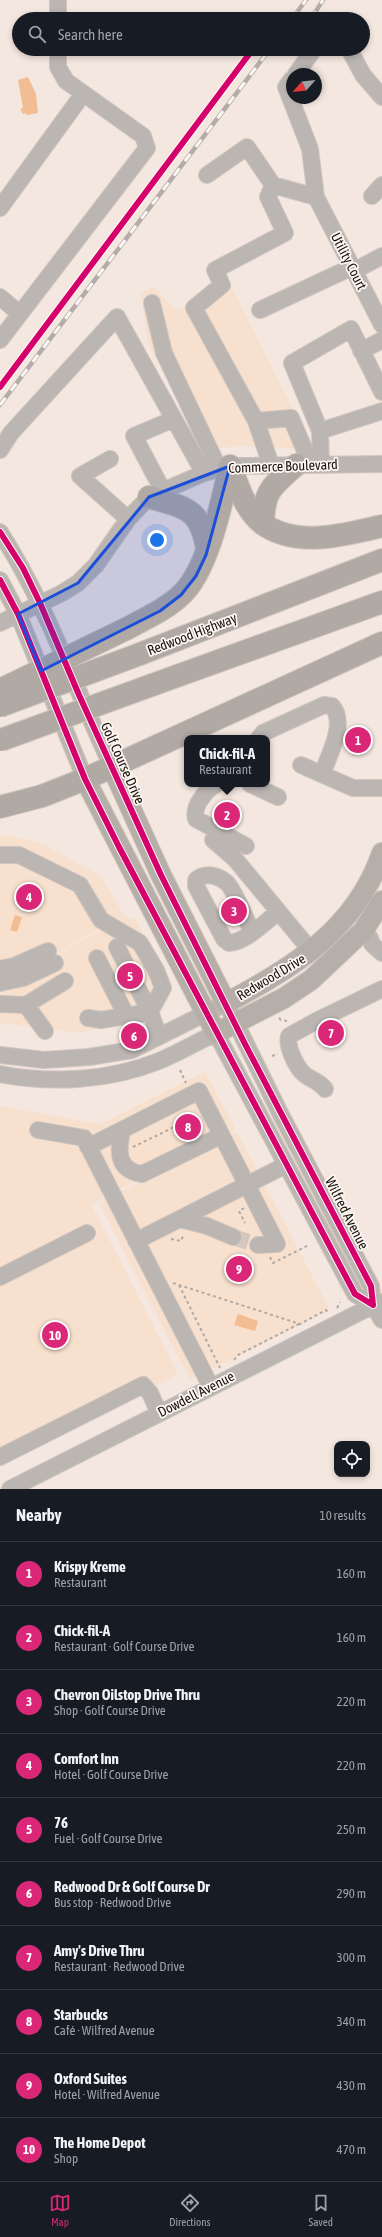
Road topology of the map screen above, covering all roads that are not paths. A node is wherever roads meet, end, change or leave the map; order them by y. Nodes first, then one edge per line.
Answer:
1 (58, 0) edge
2 (58, 12) edge
3 (58, 56) edge
4 (309, 56) edge
5 (352, 56) edge
6 (300, 68) edge
7 (83, 94) junction
8 (382, 97) edge
9 (293, 104) edge
10 (207, 175) dead end
11 (273, 185) junction
12 (316, 197) junction
13 (0, 208) edge
14 (382, 256) edge
15 (353, 269) junction
16 (0, 297) edge
17 (152, 303) dead end
18 (260, 310) dead end
19 (20, 314) junction
20 (381, 323) edge
21 (0, 340) edge
22 (382, 340) edge
23 (361, 351) junction
24 (382, 392) edge
25 (382, 411) edge
26 (174, 419) junction
27 (256, 421) junction
28 (320, 431) junction
29 (0, 450) edge
30 (110, 459) dead end
31 (382, 464) edge
32 (272, 465) junction
33 (309, 465) junction
34 (225, 467) junction
35 (204, 473) junction
36 (156, 494) junction
37 (128, 519) junction
38 (263, 523) junction
39 (382, 526) edge
40 (0, 532) edge
41 (207, 549) junction
42 (382, 560) edge
43 (0, 580) edge
44 (382, 602) edge
45 (40, 604) junction
46 (18, 614) junction
47 (0, 623) edge
48 (382, 643) edge
49 (0, 690) edge
50 (0, 706) edge
51 (261, 735) edge
52 (1, 740) edge
53 (301, 765) dead end
54 (112, 767) junction
55 (322, 774) junction
56 (85, 779) junction
57 (213, 787) edge
58 (256, 787) edge
59 (382, 788) edge
60 (278, 797) dead end
61 (0, 807) edge
62 (213, 840) dead end
63 (246, 846) dead end
64 (382, 853) edge
65 (0, 855) edge
66 (247, 874) junction
67 (228, 884) junction
68 (382, 901) edge
69 (278, 912) junction
70 (252, 932) junction
71 (370, 938) dead end
72 (132, 939) junction
73 (117, 947) junction
74 (312, 952) junction
75 (382, 953) edge
76 (0, 970) edge
77 (66, 980) dead end
78 (0, 983) edge
79 (382, 989) edge
80 (226, 1003) junction
81 (1, 1004) edge
82 (26, 1005) junction
83 (150, 1012) junction
84 (205, 1014) junction
85 (126, 1015) junction
86 (88, 1018) dead end
87 (235, 1023) junction
88 (45, 1031) dead end
89 (216, 1033) junction
90 (159, 1036) junction
91 (0, 1055) edge
92 (44, 1060) junction
93 (0, 1074) edge
94 (43, 1079) junction
95 (325, 1089) dead end
96 (38, 1130) dead end
97 (116, 1133) junction
98 (214, 1139) dead end
99 (88, 1147) junction
100 (286, 1165) junction
101 (247, 1185) junction
102 (180, 1219) junction
103 (87, 1233) dead end
104 (234, 1237) tunnel mouth
105 (136, 1241) junction
106 (258, 1245) tunnel mouth
107 (0, 1277) edge
108 (378, 1303) edge
109 (382, 1320) edge
110 (210, 1387) junction
111 (160, 1413) junction
112 (0, 1457) edge
113 (10, 1489) edge

1 - 2 street
3 - 7 street
4 - 6 street
5 - 8 street
7 - 13 street
7 - 19 street
9 - 12 street
10 - 11 street
11 - 12 street
11 - 27 street
12 - 15 street, Utility Court
14 - 15 street
15 - 18 street
15 - 20 street, Utility Court
16 - 19 street
17 - 34 street
19 - 21 street
22 - 23 street
23 - 24 street
23 - 28 street
25 - 28 street
26 - 29 street
26 - 35 street
26 - 36 street
27 - 32 street
27 - 33 street
28 - 33 street
30 - 37 street
31 - 33 street, Commerce Boulevard
32 - 33 street, Commerce Boulevard
32 - 34 street, Commerce Boulevard
33 - 38 highway
34 - 35 street, Commerce Boulevard
34 - 38 highway
34 - 41 highway
35 - 36 street, Commerce Boulevard
36 - 37 street, Commerce Boulevard
36 - 41 highway
37 - 45 street, Commerce Boulevard
38 - 39 highway
40 - 45 street, Golf Course Drive
41 - 49 highway, bridge
42 - 50 highway, Redwood Highway, bridge
43 - 46 street
44 - 52 highway, bridge
45 - 46 street, Commerce Boulevard
45 - 54 street, Golf Course Drive
46 - 47 street, Commerce Boulevard
46 - 56 street
48 - 54 highway
51 - 55 street
53 - 55 street
54 - 56 highway
54 - 80 main road, Golf Course Drive
55 - 59 street
56 - 61 highway
56 - 84 main road
57 - 63 street
58 - 60 street
62 - 66 street
64 - 74 main road, Redwood Drive
65 - 72 street
66 - 67 street
66 - 69 street
67 - 70 street
67 - 70 street
68 - 87 main road, Redwood Drive
69 - 70 street
69 - 74 street
71 - 75 street
72 - 73 street
72 - 83 street
73 - 83 street
73 - 85 street
74 - 80 main road, Redwood Drive
76 - 78 street
77 - 82 street
79 - 95 street
80 - 84 street, Redwood Drive
80 - 87 street, Wilfred Avenue
81 - 82 street
82 - 88 street
83 - 85 street
83 - 90 street
84 - 89 main road
84 - 90 street, Redwood Drive
85 - 86 street
87 - 89 main road, Redwood Drive
87 - 108 street, Wilfred Avenue
89 - 94 street, Redwood Drive
89 - 100 street
90 - 92 street, Redwood Drive
91 - 92 street, Redwood Drive
92 - 94 street
93 - 94 street, Redwood Drive
96 - 99 street
97 - 98 street
97 - 99 street
97 - 101 street
99 - 105 street
100 - 101 street
100 - 108 street
101 - 102 street
101 - 106 street
102 - 104 street
102 - 105 street
103 - 107 street
105 - 110 street
108 - 109 street
108 - 110 street, Dowdell Avenue
110 - 111 street, Dowdell Avenue
111 - 112 street
111 - 113 street, Dowdell Avenue

